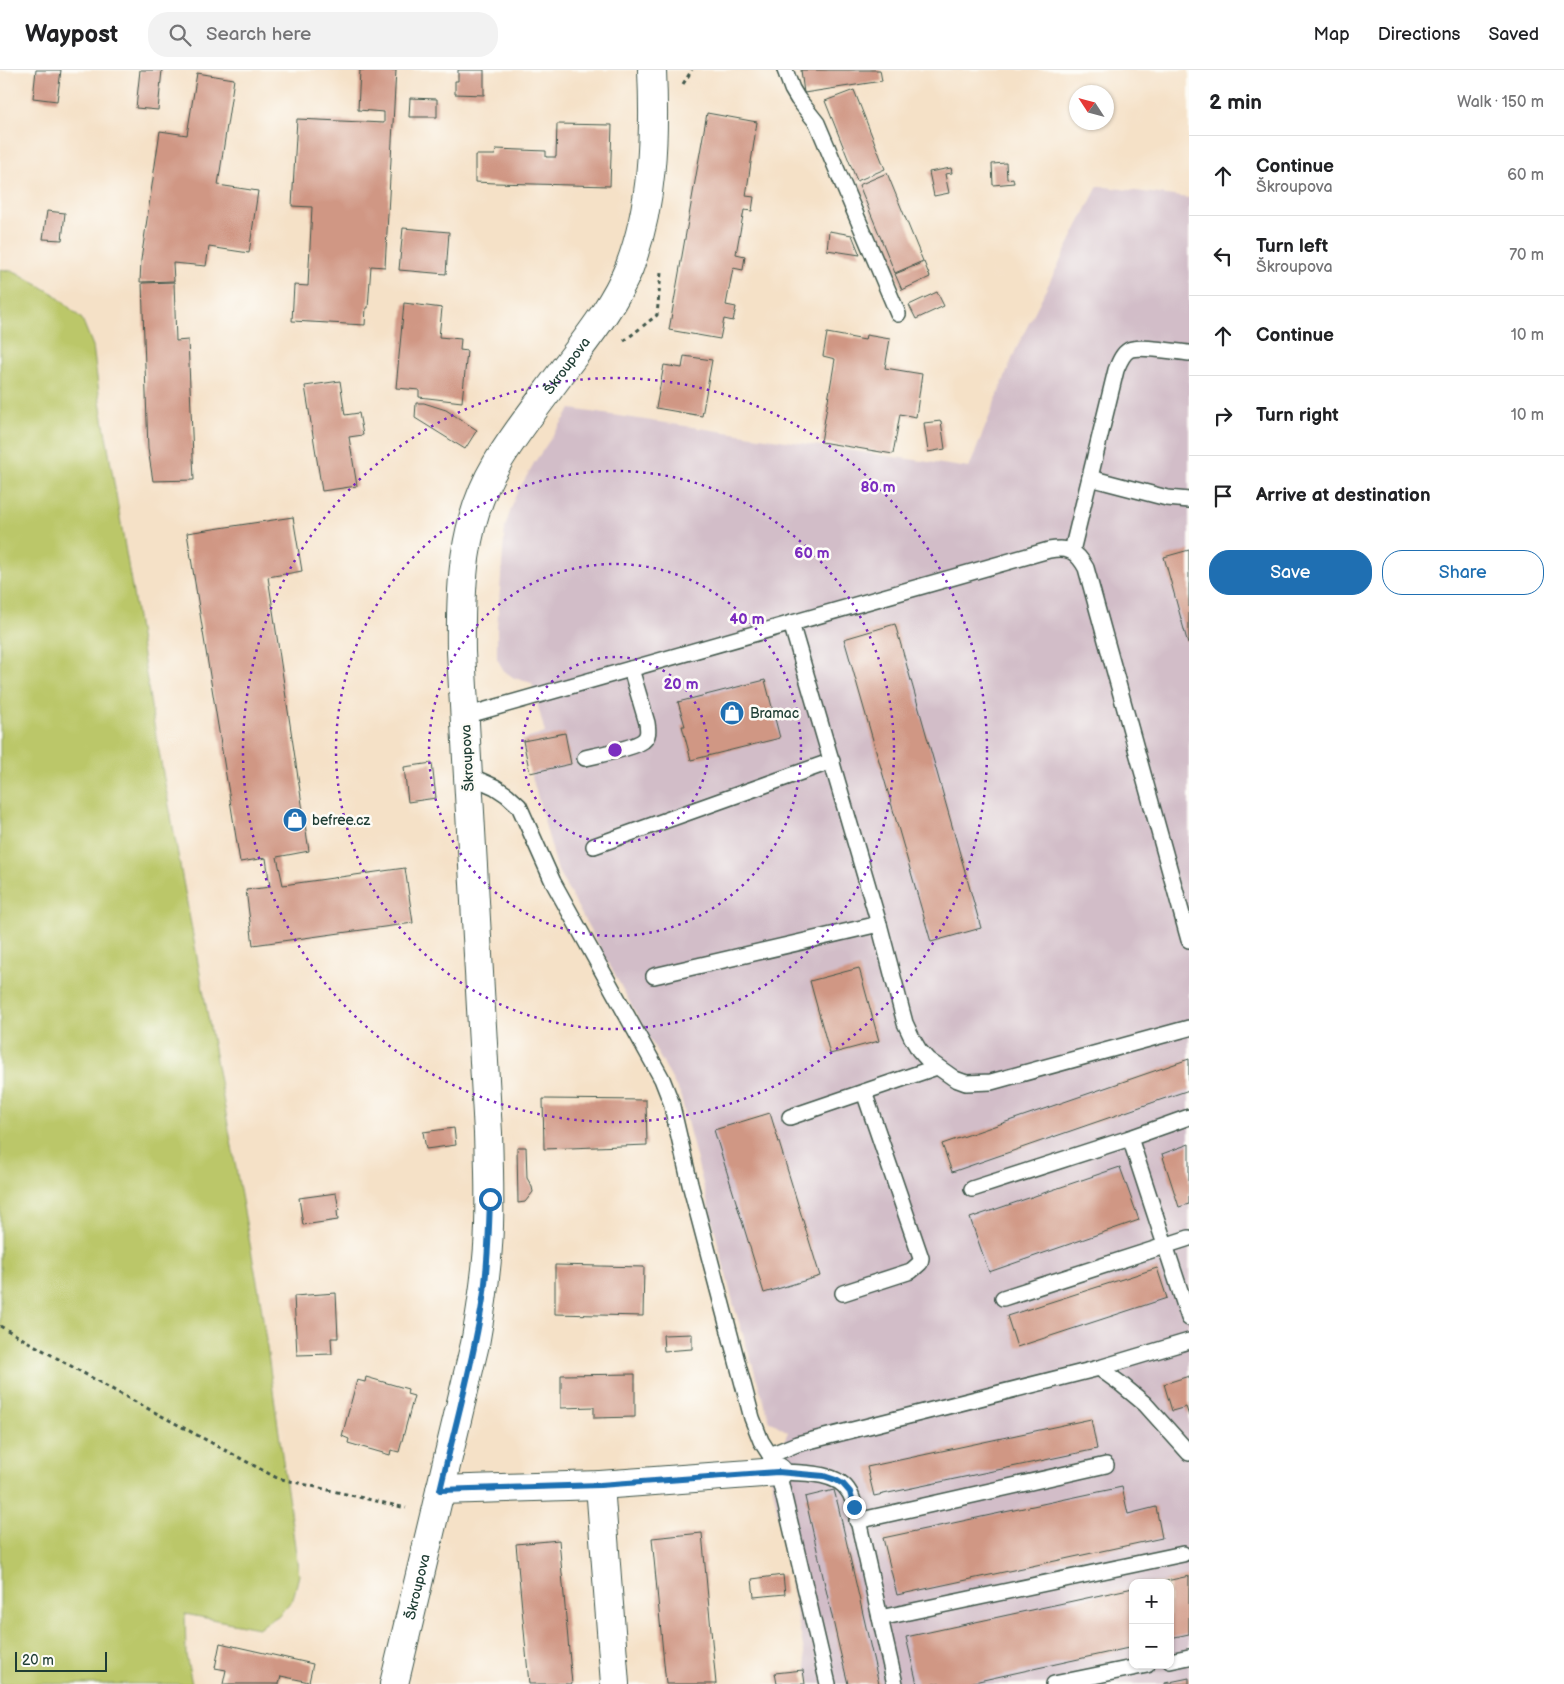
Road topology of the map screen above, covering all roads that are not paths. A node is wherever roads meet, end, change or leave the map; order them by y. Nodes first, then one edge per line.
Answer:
1 (652, 70) edge
2 (785, 70) edge
3 (898, 314) dead end
4 (1189, 353) edge
5 (1090, 478) junction
6 (1189, 500) edge
7 (1072, 551) junction
8 (791, 623) junction
9 (631, 669) junction
10 (465, 716) junction
11 (585, 758) dead end
12 (832, 761) junction
13 (468, 775) junction
14 (594, 846) dead end
15 (879, 924) junction
16 (1189, 940) edge
17 (654, 976) dead end
18 (1189, 1028) edge
19 (937, 1067) junction
20 (864, 1092) junction
21 (790, 1117) dead end
22 (1189, 1117) edge
23 (1130, 1138) junction
24 (972, 1189) dead end
25 (1189, 1238) edge
26 (1166, 1246) junction
27 (843, 1293) dead end
28 (1003, 1298) dead end
29 (1189, 1318) edge
30 (1189, 1340) edge
31 (1099, 1368) junction
32 (1189, 1453) edge
33 (774, 1463) junction
34 (1106, 1465) dead end
35 (600, 1485) junction
36 (440, 1490) junction
37 (857, 1521) junction
38 (1183, 1554) dead end
39 (880, 1618) junction
40 (1189, 1657) edge
41 (1174, 1659) edge
42 (1129, 1669) edge
43 (394, 1684) edge
44 (615, 1684) edge
45 (828, 1684) edge
46 (895, 1684) edge
47 (1054, 1684) edge

1 - 10 street, Škroupova
2 - 3 lane
4 - 5 lane
5 - 6 lane
5 - 7 lane
7 - 8 lane
7 - 16 lane
8 - 9 lane
8 - 12 lane
9 - 10 lane
9 - 11 lane
10 - 13 street, Škroupova
12 - 14 lane
12 - 15 lane
13 - 33 lane
13 - 36 street, Škroupova
15 - 17 lane
15 - 19 lane
18 - 19 lane
19 - 20 lane
20 - 21 lane
20 - 27 lane
22 - 23 lane
23 - 24 lane
23 - 26 lane
25 - 26 lane
26 - 28 lane
26 - 29 lane
30 - 31 lane
31 - 32 lane
31 - 33 lane
33 - 35 street
33 - 37 lane
33 - 45 lane
34 - 37 lane
35 - 36 street
35 - 44 street
36 - 43 street, Škroupova
37 - 39 lane
38 - 39 lane
39 - 46 lane
40 - 41 lane
42 - 47 lane

